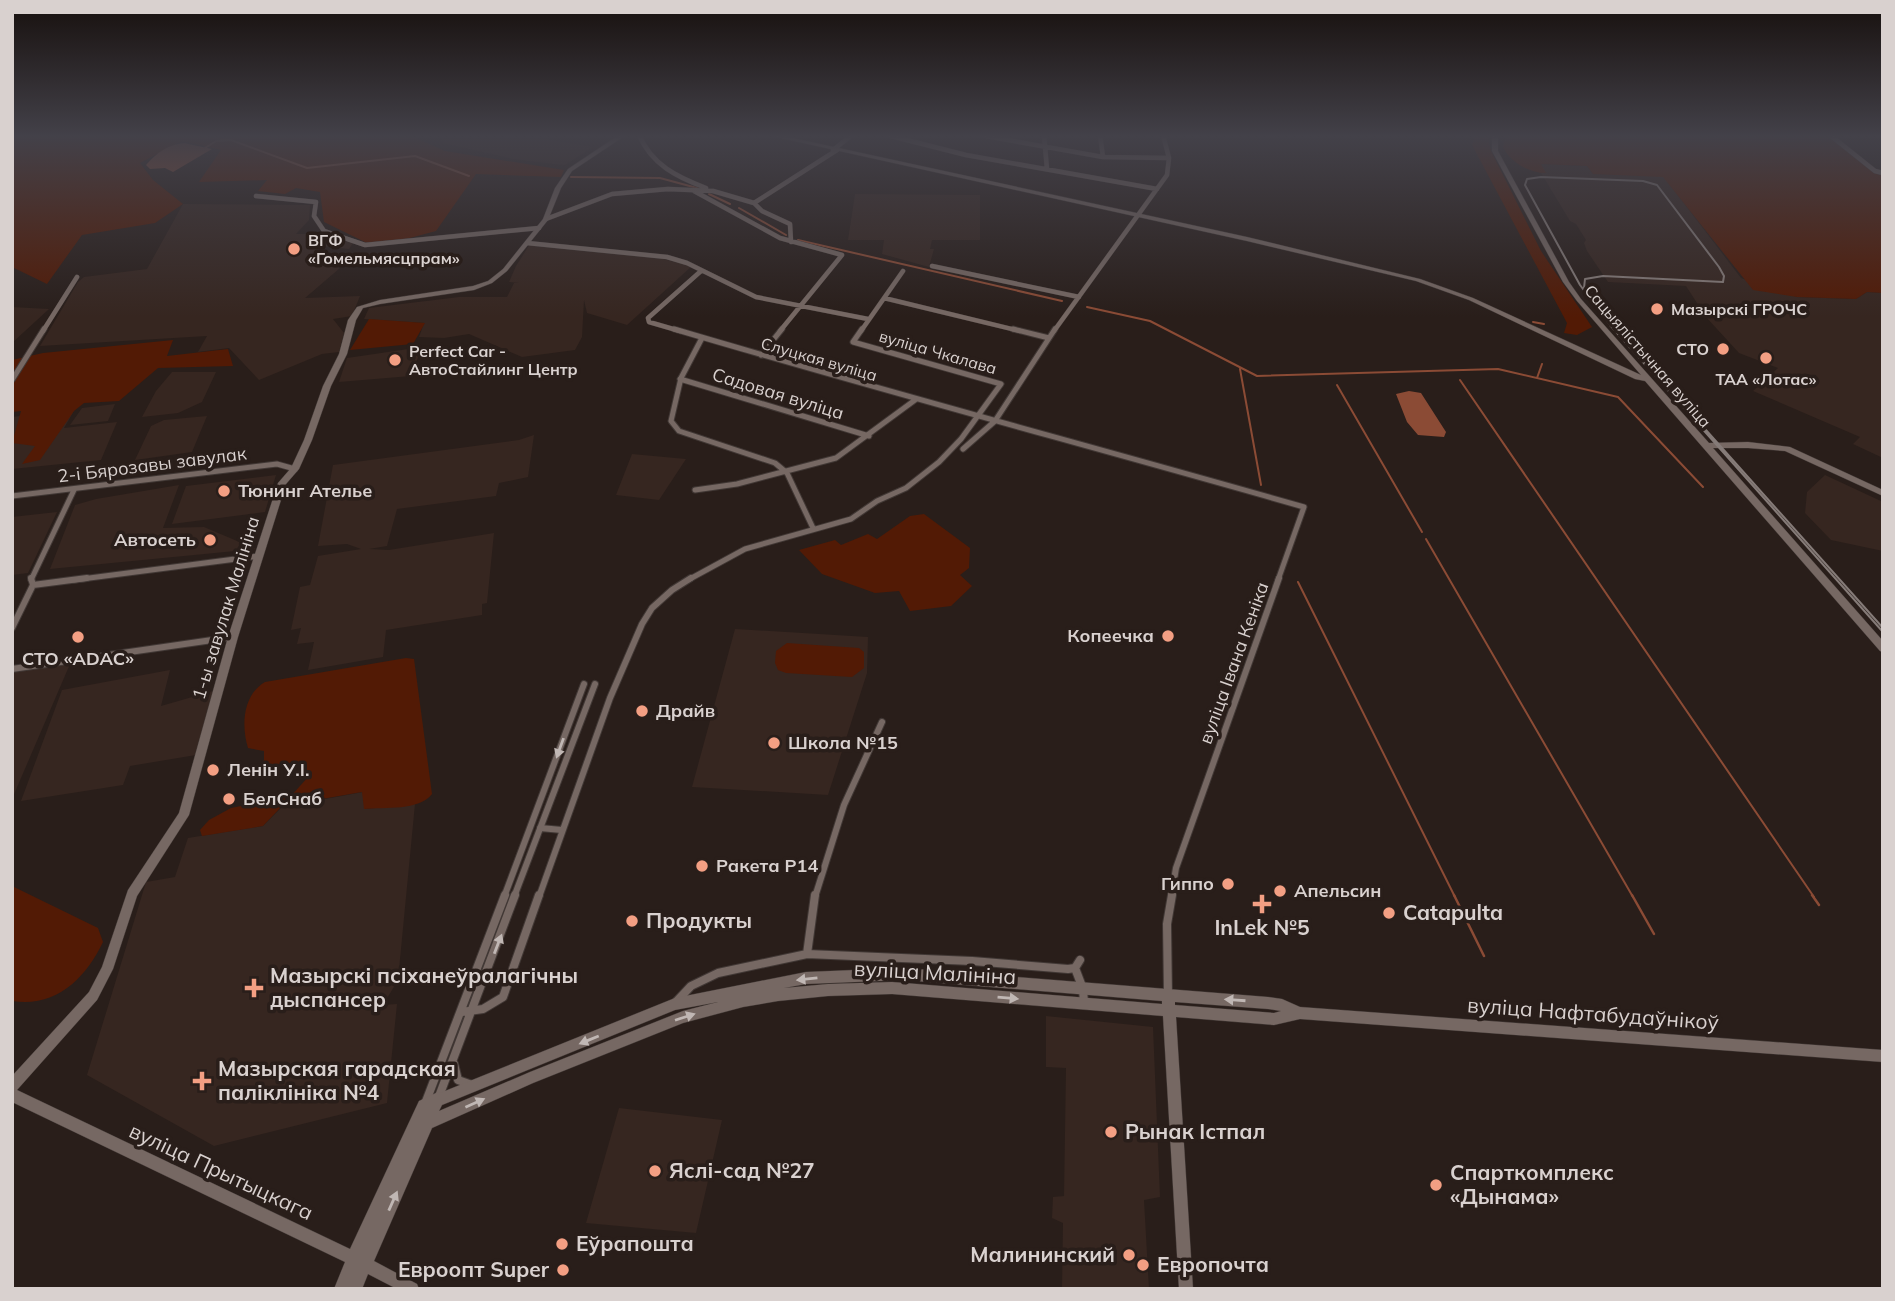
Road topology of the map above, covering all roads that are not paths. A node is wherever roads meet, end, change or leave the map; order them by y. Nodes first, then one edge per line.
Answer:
1 (556, 196) edge
2 (607, 196) edge
3 (704, 196) edge
4 (728, 196) edge
5 (763, 196) edge
6 (1046, 196) edge
7 (1152, 196) edge
8 (1519, 196) edge
9 (256, 197) dead end
10 (752, 203) junction
11 (729, 208) junction
12 (1137, 216) junction
13 (546, 219) junction
14 (540, 228) junction
15 (791, 242) junction
16 (527, 243) junction
17 (932, 266) dead end
18 (701, 271) junction
19 (903, 271) dead end
20 (77, 277) dead end
21 (1079, 297) junction
22 (884, 298) junction
23 (803, 306) junction
24 (868, 319) junction
25 (702, 338) junction
26 (1049, 338) junction
27 (1623, 352) junction
28 (762, 354) junction
29 (1600, 359) junction
30 (680, 379) junction
31 (1648, 379) junction
32 (12, 380) edge
33 (915, 400) junction
34 (977, 417) junction
35 (995, 421) junction
36 (869, 436) junction
37 (1707, 446) junction
38 (963, 449) dead end
39 (1141, 460) joint
40 (295, 469) junction
41 (788, 472) junction
42 (74, 489) junction
43 (695, 490) dead end
44 (1883, 493) edge
45 (12, 496) edge
46 (813, 528) junction
47 (261, 555) junction
48 (33, 585) junction
49 (12, 628) edge
50 (233, 637) junction
51 (1883, 648) edge
52 (12, 669) edge
53 (584, 684) dead end
54 (595, 684) dead end
55 (882, 722) dead end
56 (531, 827) junction
57 (541, 828) junction
58 (562, 830) junction
59 (807, 954) junction
60 (1083, 989) junction
61 (1168, 996) junction
62 (675, 1004) junction
63 (1084, 1004) junction
64 (1170, 1011) junction
65 (462, 1012) junction
66 (472, 1012) junction
67 (1300, 1013) junction
68 (1883, 1056) edge
69 (453, 1062) junction
70 (474, 1085) junction
71 (12, 1086) edge
72 (12, 1095) edge
73 (438, 1099) junction
74 (424, 1106) junction
75 (428, 1124) junction
76 (412, 1130) junction
77 (359, 1261) junction
78 (341, 1289) edge
79 (354, 1289) edge
80 (412, 1289) edge
81 (1186, 1289) edge

1 - 13 main road, 1-ы завулак Малініна
2 - 13 street
3 - 11 street
4 - 10 street
5 - 10 street
6 - 12 main road
7 - 12 street
8 - 27 main road, Сацыялістычная вуліца
9 - 14 street
10 - 11 street
10 - 15 street
11 - 15 street
12 - 21 street
12 - 29 main road
13 - 14 main road, 1-ы завулак Малініна
14 - 16 main road, 1-ы завулак Малініна
15 - 23 street
16 - 18 street
16 - 40 main road, 1-ы завулак Малініна
17 - 21 street
18 - 23 street
18 - 25 street, Слуцкая вуліца
19 - 22 street
20 - 32 street
21 - 26 street
22 - 24 street
22 - 26 street
23 - 24 street
23 - 28 street
24 - 34 street, вуліца Чкалава
25 - 28 street, Слуцкая вуліца
25 - 30 street
26 - 35 street
27 - 29 main road
27 - 31 main road, Сацыялістычная вуліца
28 - 33 street, Слуцкая вуліца
29 - 31 main road
30 - 36 street, Садовая вуліца
30 - 41 street
31 - 37 main road, Сацыялістычная вуліца
33 - 34 street, Слуцкая вуліца
33 - 36 street
34 - 35 street, Слуцкая вуліца
34 - 46 street
35 - 38 street
35 - 39 street, Слуцкая вуліца
36 - 41 street
37 - 44 main road
37 - 51 main road, Сацыялістычная вуліца
39 - 61 street, вуліца Івана Кеніка
40 - 42 street, 2-і Бярозавы завулак
40 - 47 main road, 1-ы завулак Малініна
41 - 43 street
41 - 46 street
42 - 45 street, 2-і Бярозавы завулак
42 - 48 street
46 - 58 street
47 - 48 street
47 - 50 main road, 1-ы завулак Малініна
48 - 49 street
50 - 52 street
50 - 71 main road, 1-ы завулак Малініна
53 -> 56 street
54 - 57 street
55 - 59 street
56 - 57 street
56 - 65 street
57 - 58 street
66 -> 57 street
58 - 66 street
59 - 60 street, вуліца Малініна
59 - 62 street, вуліца Малініна
60 - 61 main road, вуліца Малініна
60 -> 62 main road, вуліца Малініна
60 - 63 street
61 - 64 main road
67 -> 61 main road, вуліца Нафтабудаўнікоў
62 -> 70 main road, вуліца Малініна
63 - 64 main road, вуліца Малініна
75 -> 63 main road, вуліца Малініна
64 - 67 main road, вуліца Нафтабудаўнікоў
64 - 81 main road
65 - 66 street
65 - 74 street
66 - 69 street
67 - 68 main road, вуліца Нафтабудаўнікоў
69 - 70 street
69 - 73 street
70 - 73 main road, вуліца Малініна
72 - 77 main road, вуліца Прытыцкага
73 - 74 main road, вуліца Малініна
73 - 75 main road
74 - 76 main road
75 - 76 main road, вуліца Малініна
77 -> 75 main road
76 - 77 main road
77 - 78 main road
77 - 79 main road
77 - 80 main road, вуліца Прытыцкага

